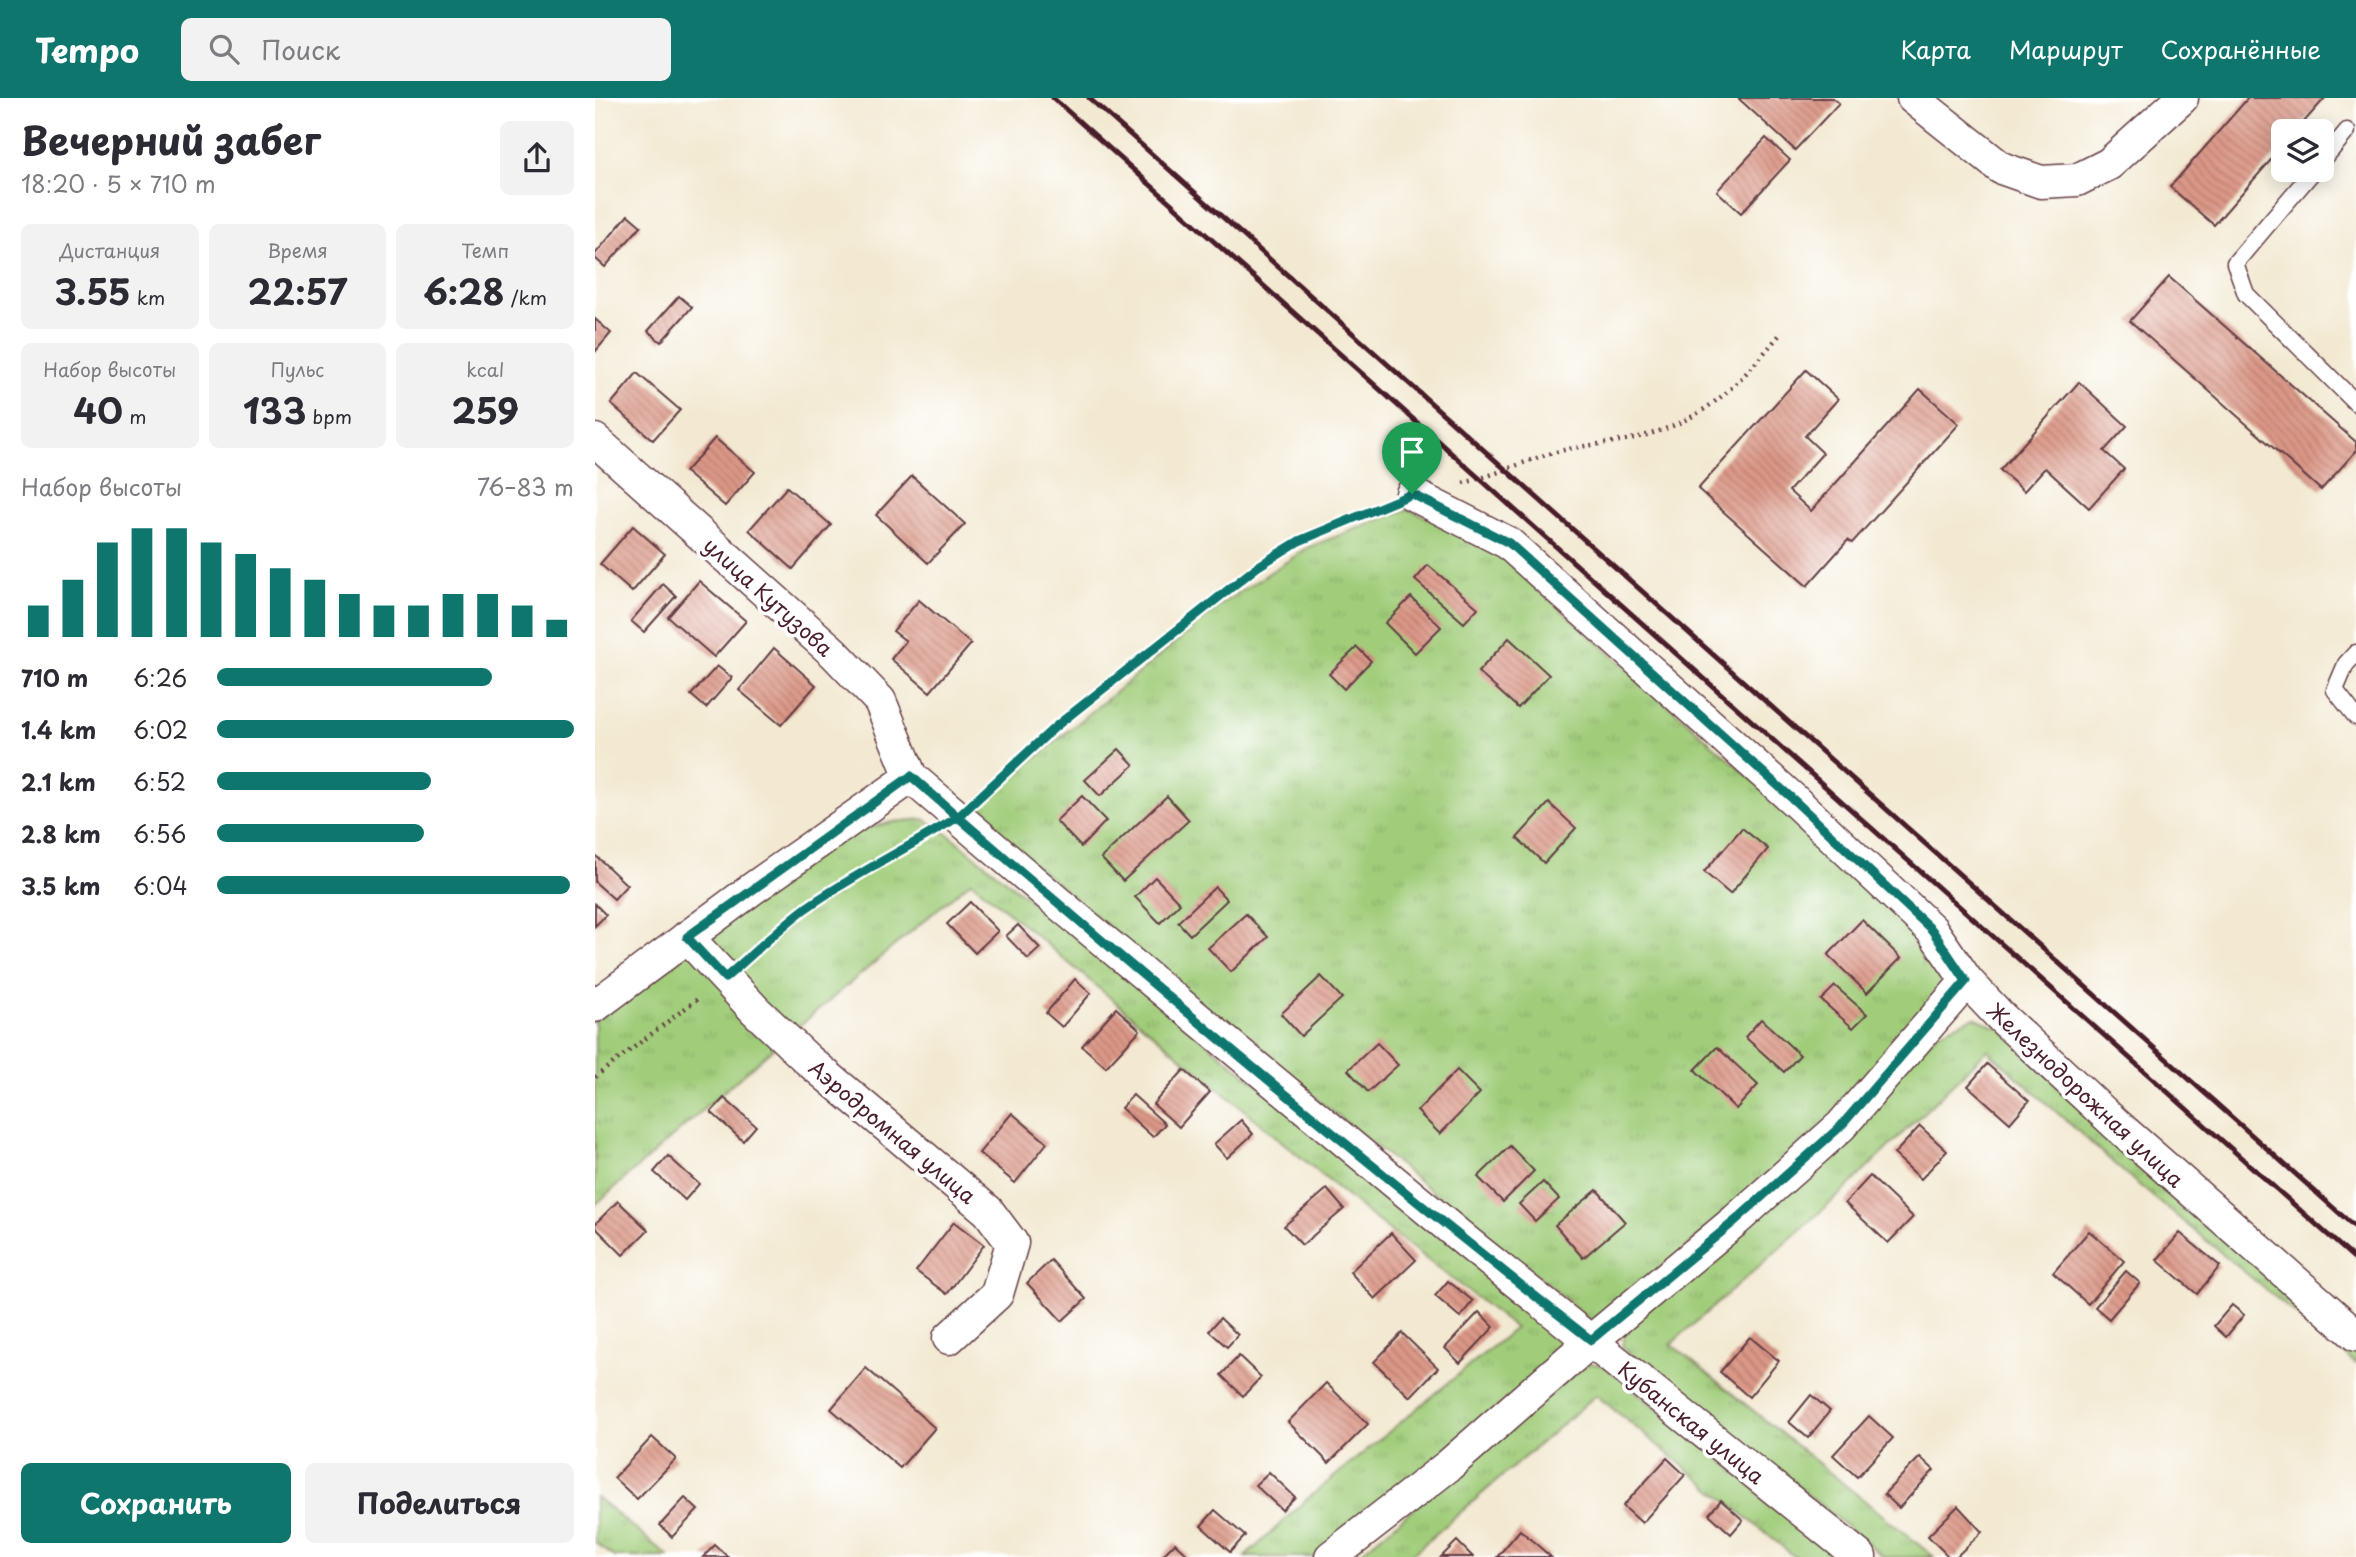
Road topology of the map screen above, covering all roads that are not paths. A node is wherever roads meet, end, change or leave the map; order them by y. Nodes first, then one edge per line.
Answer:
1 (1913, 98) edge
2 (2182, 98) edge
3 (2347, 131) dead end
4 (2334, 146) edge
5 (2304, 182) edge
6 (2356, 403) edge
7 (595, 440) edge
8 (1412, 494) road end
9 (2356, 653) edge
10 (2356, 717) edge
11 (911, 776) junction
12 (687, 937) junction
13 (1966, 981) junction
14 (595, 1006) edge
15 (2356, 1335) edge
16 (949, 1338) dead end
17 (1591, 1340) junction
18 (1331, 1557) edge
19 (1860, 1557) edge

1 - 2 street
3 - 4 lane
5 - 6 lane
7 - 11 street, улица Кутузова
8 - 13 street, Железнодорожная улица
9 - 10 lane
11 - 12 street
11 - 17 street, Кубанская улица
12 - 14 street
12 - 16 street, Аэродромная улица
13 - 15 street, Железнодорожная улица
13 - 17 street
17 - 18 street
17 - 19 street, Кубанская улица

